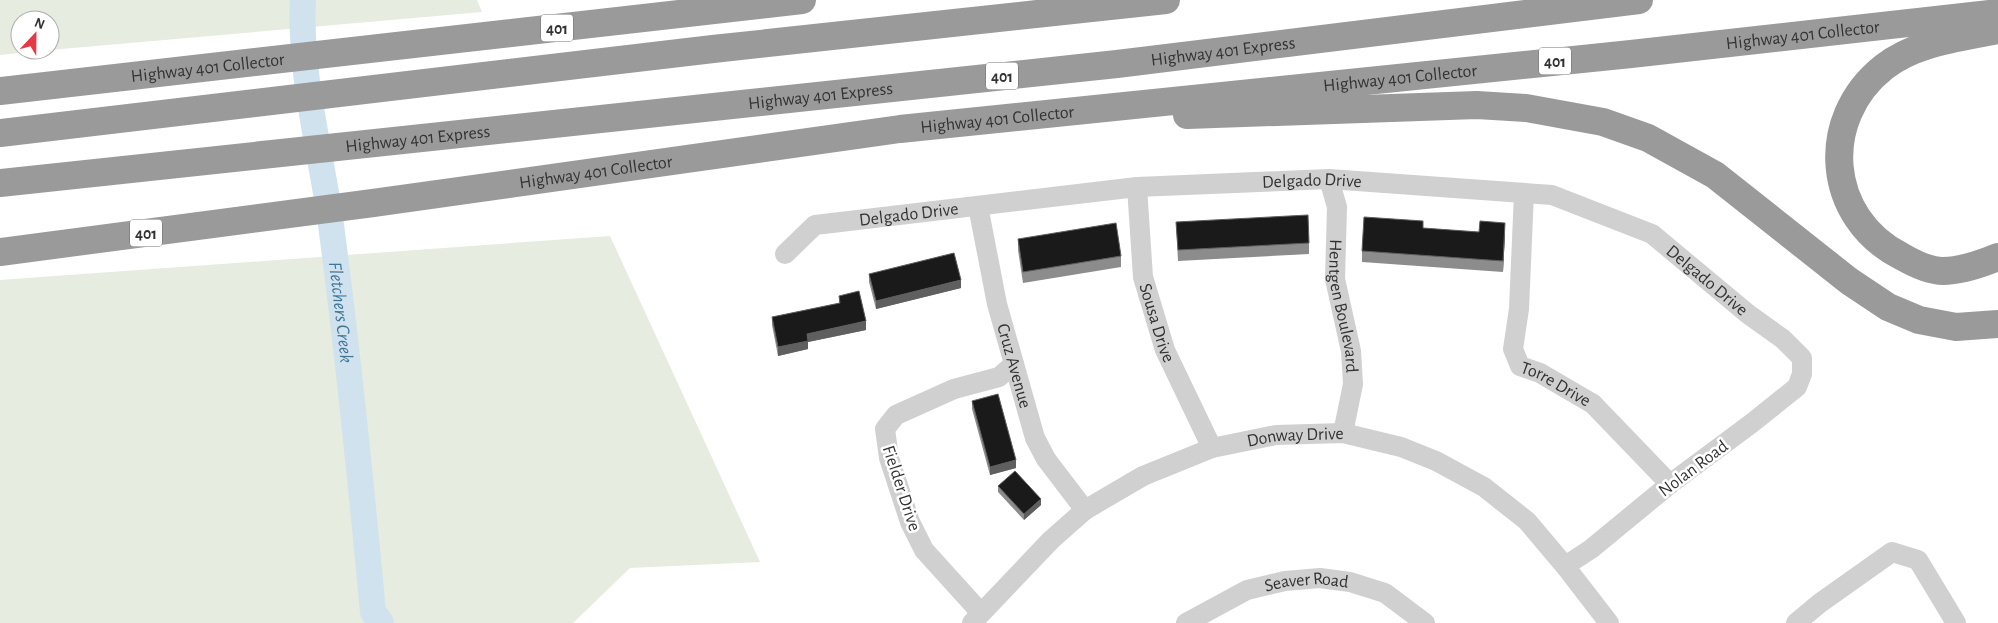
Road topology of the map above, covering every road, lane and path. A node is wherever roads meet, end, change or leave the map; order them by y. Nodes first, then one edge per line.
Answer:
1 (802, 0) edge
2 (1166, 0) edge
3 (1639, 0) edge
4 (774, 2) edge
5 (1998, 13) edge
6 (1998, 30) edge
7 (0, 91) edge
8 (1111, 106) junction
9 (0, 133) edge
10 (1328, 179) junction
11 (0, 183) edge
12 (1137, 187) junction
13 (1524, 193) junction
14 (978, 206) junction
15 (0, 252) edge
16 (785, 254) dead end
17 (1998, 257) edge
18 (1998, 324) edge
19 (1802, 358) joint
20 (1014, 364) junction
21 (1343, 433) junction
22 (1212, 448) junction
23 (1670, 484) junction
24 (1085, 510) junction
25 (1565, 566) junction
26 (976, 618) edge
27 (1186, 623) edge
28 (1424, 623) edge
29 (1609, 623) edge
30 (1796, 623) edge
31 (1956, 623) edge

1 - 4 highway, Highway 401 Collector / 401
2 - 9 highway, 401
3 - 11 highway, Highway 401 Express / 401
4 - 7 highway, Highway 401 Collector / 401
5 - 8 highway, Highway 401 Collector / 401
6 - 17 highway
8 - 15 highway, Highway 401 Collector / 401
8 - 18 highway
10 - 12 street, Delgado Drive
10 - 13 street, Delgado Drive
10 - 21 street, Hentgen Boulevard
12 - 14 street, Delgado Drive
12 - 22 street, Sousa Drive
13 - 19 street, Delgado Drive
13 - 23 street, Torre Drive
14 - 16 street, Delgado Drive
14 - 20 street, Cruz Avenue
19 - 23 street, Nolan Road
20 - 24 street, Cruz Avenue
20 - 26 street, Fielder Drive
21 - 22 street, Donway Drive
21 - 25 street, Donway Drive
22 - 24 street, Donway Drive
23 - 25 street, Nolan Road
24 - 26 street, Donway Drive
25 - 29 street, Donway Drive
27 - 28 street, Seaver Road
30 - 31 street

